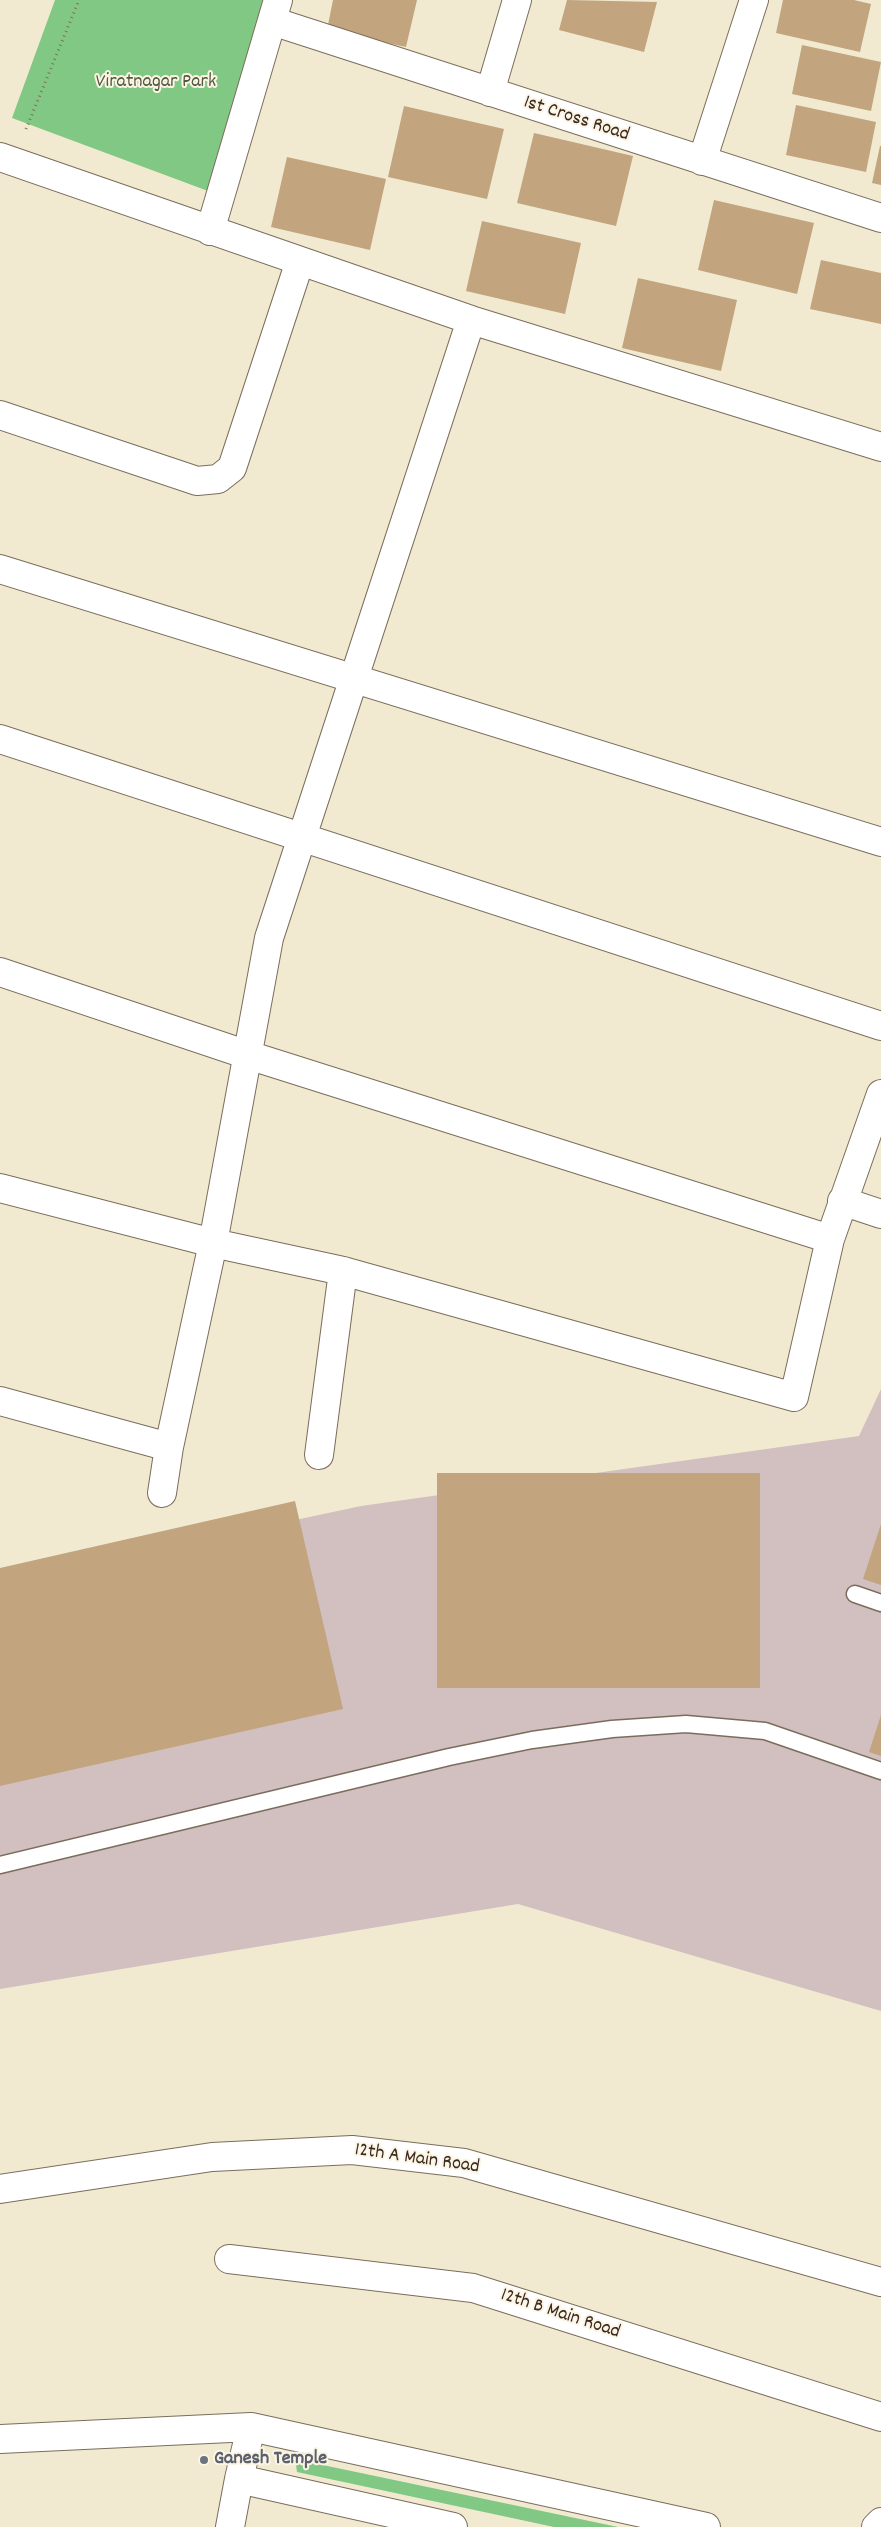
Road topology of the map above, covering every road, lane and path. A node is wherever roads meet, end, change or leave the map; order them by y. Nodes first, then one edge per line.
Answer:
1 (79, 0) edge
2 (517, 0) edge
3 (754, 0) edge
4 (275, 10) edge
5 (490, 92) junction
6 (6, 159) edge
7 (702, 161) junction
8 (881, 218) edge
9 (210, 231) junction
10 (300, 261) junction
11 (471, 320) junction
12 (0, 415) edge
13 (881, 447) edge
14 (0, 569) edge
15 (354, 679) junction
16 (0, 739) edge
17 (302, 838) junction
18 (881, 842) edge
19 (0, 972) edge
20 (881, 1026) edge
21 (248, 1055) junction
22 (881, 1094) edge
23 (0, 1188) edge
24 (842, 1202) junction
25 (881, 1214) edge
26 (830, 1239) junction
27 (213, 1243) junction
28 (343, 1270) junction
29 (4, 1409) edge
30 (170, 1447) junction
31 (318, 1455) dead end
32 (162, 1493) dead end
33 (855, 1594) dead end
34 (881, 1603) edge
35 (881, 1771) edge
36 (0, 1865) edge
37 (0, 2189) edge
38 (229, 2259) dead end
39 (881, 2282) edge
40 (881, 2417) edge
41 (251, 2427) junction
42 (0, 2439) edge
43 (239, 2479) junction
44 (881, 2522) edge
45 (230, 2527) edge
46 (453, 2527) edge
47 (706, 2527) edge
48 (876, 2527) edge

1 - 6 path
2 - 5 street
3 - 7 street
4 - 5 street, 1st Cross Road
4 - 9 street
5 - 7 street, 1st Cross Road
6 - 9 street
7 - 8 street, 1st Cross Road
9 - 10 street
10 - 11 street
10 - 12 street
11 - 13 street
11 - 15 street
14 - 15 street
15 - 17 street
15 - 18 street
16 - 17 street
17 - 20 street
17 - 21 street
19 - 21 street
21 - 26 street
21 - 27 street
22 - 24 street
23 - 27 street
24 - 25 street
24 - 26 street
26 - 28 street
27 - 28 street
27 - 30 street
28 - 31 street
29 - 30 street
30 - 32 street
33 - 34 lane
35 - 36 lane
37 - 39 street, 12th A Main Road
38 - 40 street, 12th B Main Road
41 - 42 street
41 - 43 street
41 - 47 street
43 - 45 street
43 - 46 street
44 - 48 street

